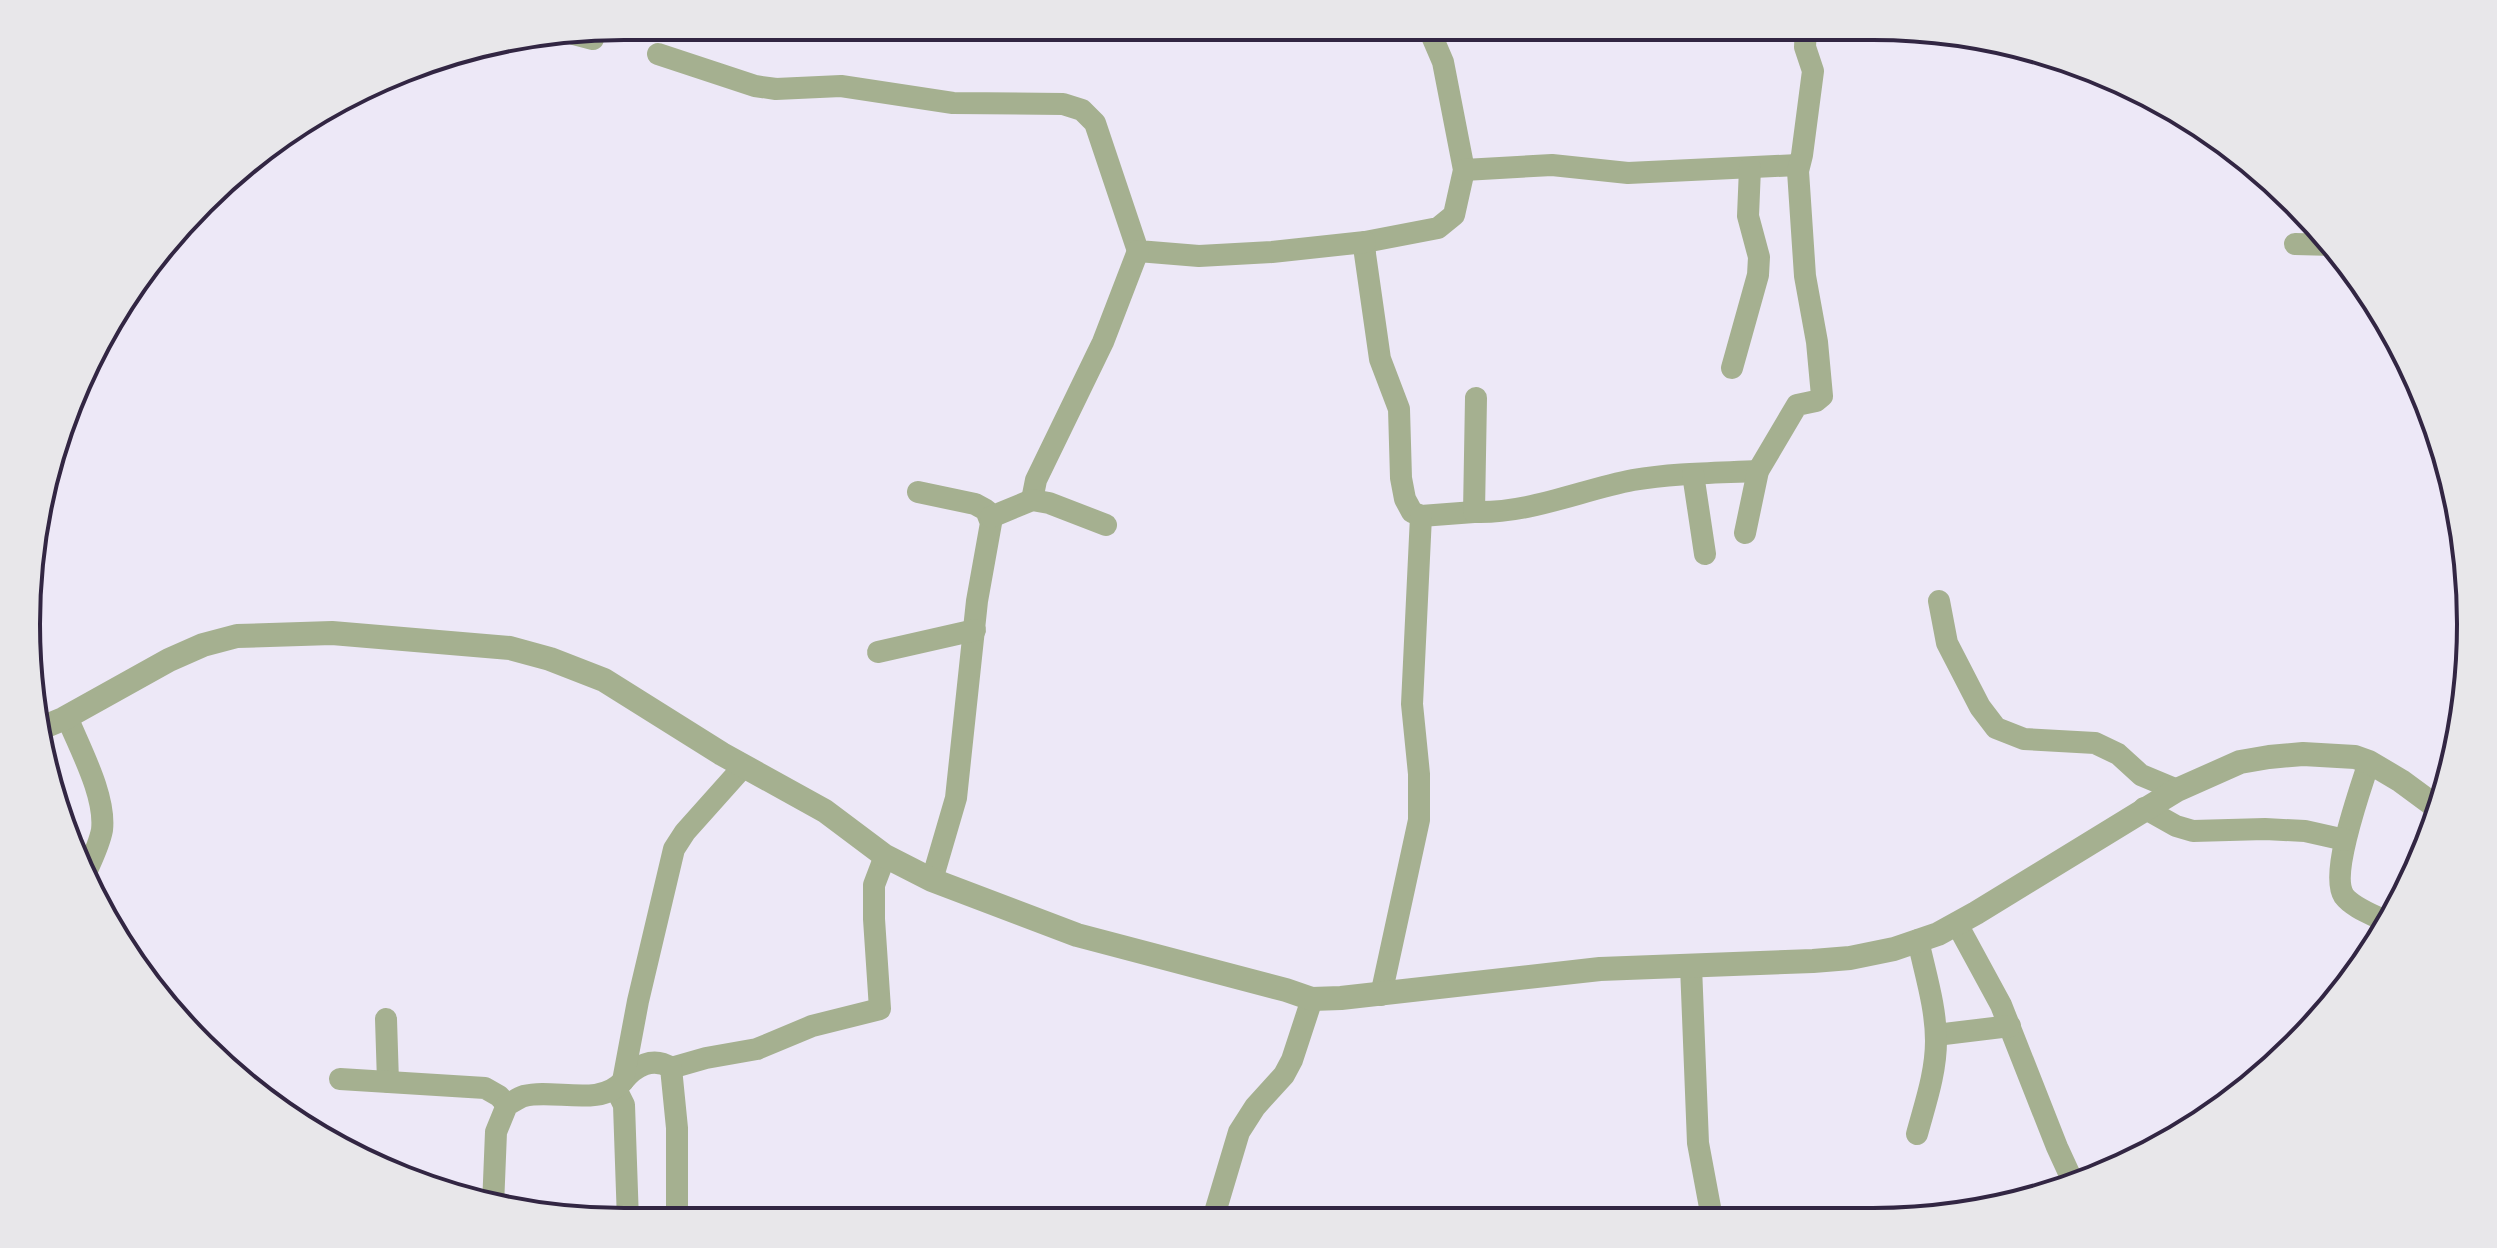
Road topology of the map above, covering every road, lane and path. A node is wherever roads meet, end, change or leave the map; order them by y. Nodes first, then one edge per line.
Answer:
1 (1434, 40) edge
2 (1805, 40) edge
3 (658, 54) dead end
4 (1798, 165) junction
5 (1750, 168) junction
6 (1464, 170) junction
7 (1365, 242) junction
8 (2295, 244) dead end
9 (2317, 245) edge
10 (1138, 251) junction
11 (1732, 368) dead end
12 (1476, 398) dead end
13 (1758, 471) junction
14 (1693, 474) junction
15 (918, 492) dead end
16 (1032, 500) junction
17 (1474, 512) junction
18 (1421, 516) junction
19 (991, 517) junction
20 (1106, 525) dead end
21 (1745, 533) dead end
22 (1705, 554) dead end
23 (1939, 601) dead end
24 (975, 630) junction
25 (878, 652) dead end
26 (67, 717) junction
27 (49, 725) edge
28 (2369, 762) junction
29 (744, 766) junction
30 (2177, 790) junction
31 (2429, 802) edge
32 (2144, 808) junction
33 (2345, 840) junction
34 (885, 856) junction
35 (90, 861) edge
36 (932, 880) junction
37 (2378, 917) edge
38 (1957, 924) junction
39 (1918, 940) junction
40 (1691, 966) junction
41 (1381, 995) junction
42 (1312, 999) junction
43 (386, 1019) dead end
44 (2010, 1026) junction
45 (1936, 1035) junction
46 (671, 1068) junction
47 (340, 1079) dead end
48 (388, 1082) junction
49 (620, 1085) junction
50 (507, 1105) junction
51 (1917, 1134) dead end
52 (2069, 1174) edge
53 (494, 1193) edge
54 (628, 1208) edge
55 (677, 1208) edge
56 (1216, 1208) edge
57 (1710, 1208) edge

1 - 6 street
2 - 4 street
3 - 10 street
4 - 5 street
4 - 13 street
5 - 6 street
5 - 11 street
6 - 7 street
7 - 10 street
7 - 18 street
8 - 9 street
10 - 16 street
12 - 17 street
13 - 14 street
13 - 21 street
14 - 17 street
14 - 22 street
15 - 19 street
16 - 19 street
16 - 20 street
17 - 18 street
18 - 41 street
19 - 24 street
23 - 30 street
24 - 25 street
24 - 36 street
26 - 27 street
26 - 29 street
26 - 35 street
28 - 30 street
28 - 31 street
28 - 33 street
29 - 34 street
29 - 49 street
30 - 32 street
32 - 33 street
32 - 38 street
33 - 37 street
34 - 36 street
34 - 46 street
36 - 42 street
38 - 39 street
38 - 44 street
39 - 40 street
39 - 45 street
40 - 41 street
40 - 57 street
41 - 42 street
42 - 56 street
43 - 48 street
44 - 45 street
44 - 52 street
45 - 51 street
46 - 49 street
46 - 55 street
47 - 48 street
48 - 50 street
49 - 50 street
49 - 54 street
50 - 53 street

